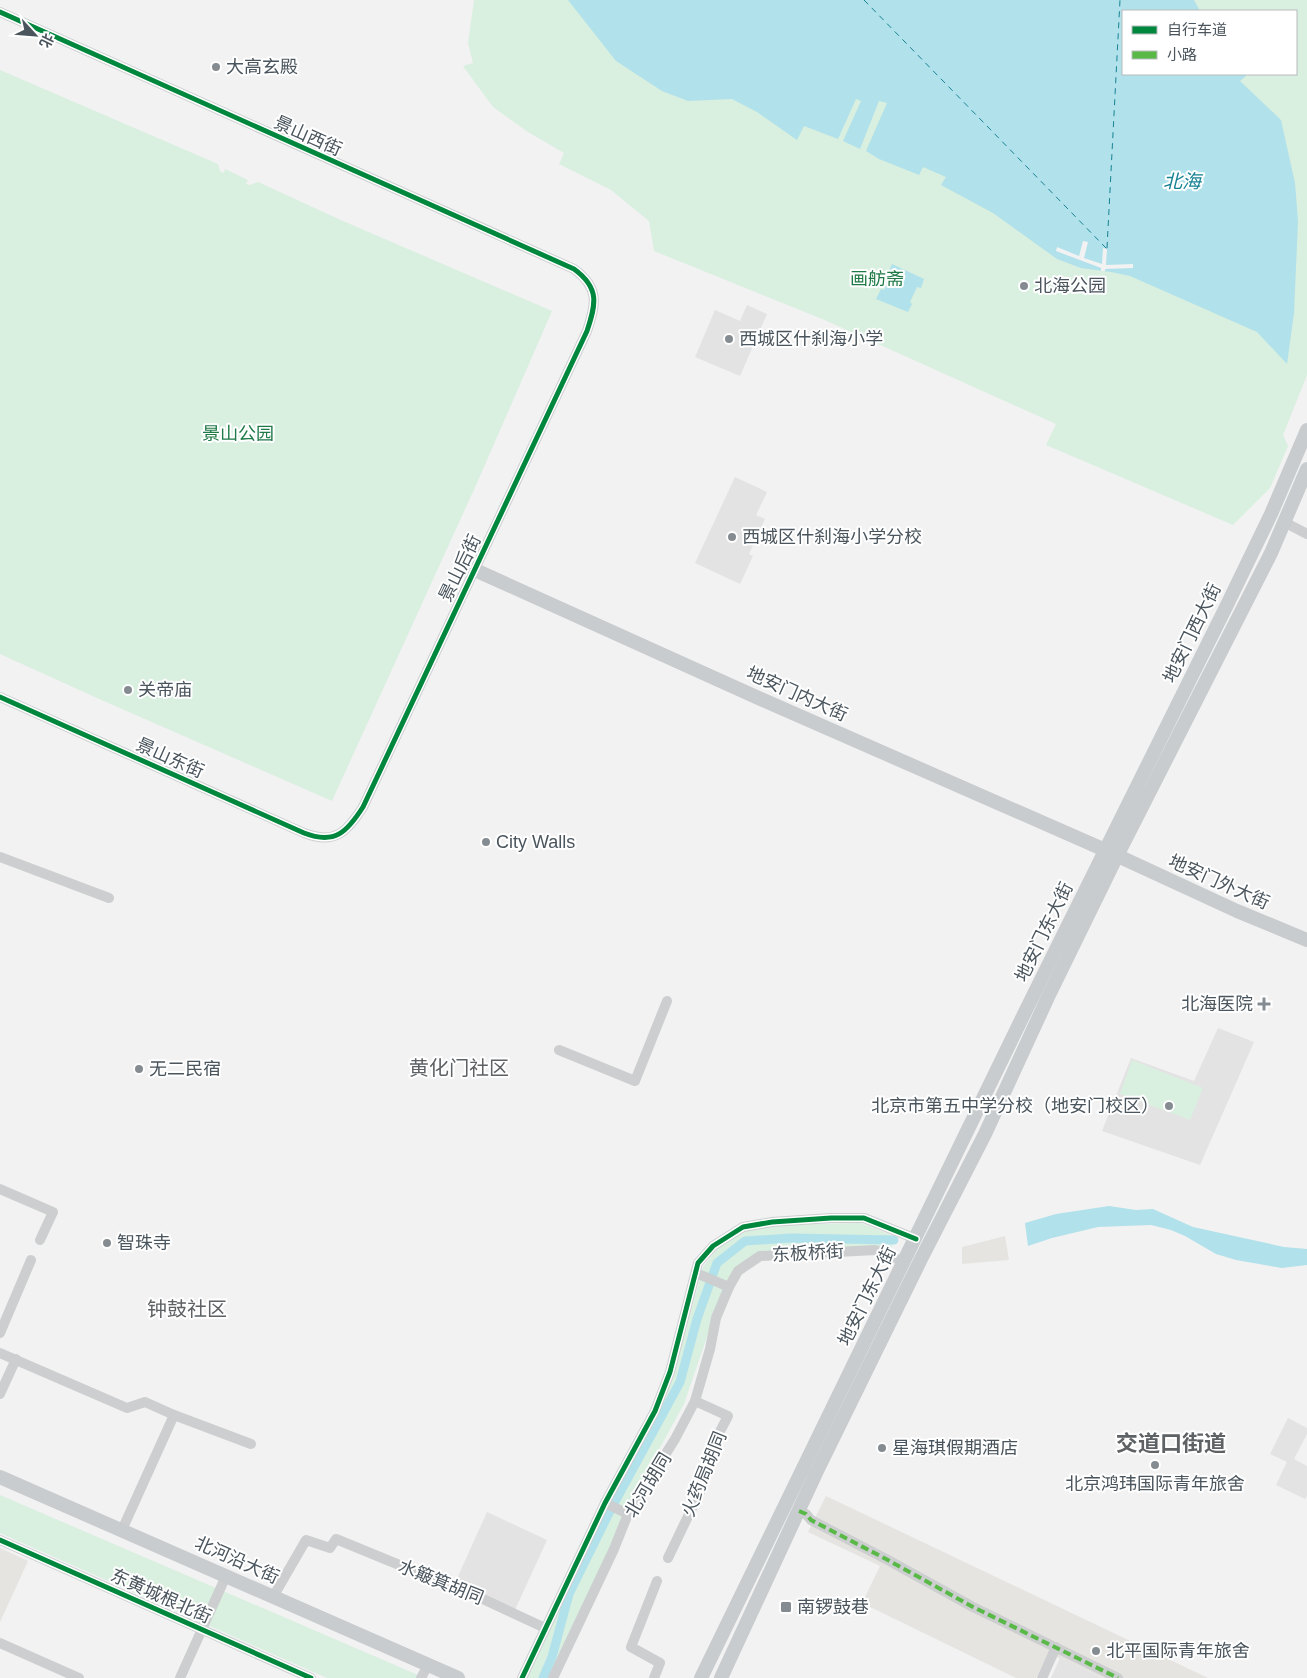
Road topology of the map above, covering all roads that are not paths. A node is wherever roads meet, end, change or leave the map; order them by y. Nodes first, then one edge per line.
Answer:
1 (0, 12) edge
2 (594, 295) joint
3 (1307, 430) edge
4 (1307, 470) edge
5 (1284, 522) junction
6 (1307, 534) edge
7 (475, 570) junction
8 (0, 697) edge
9 (329, 838) joint
10 (1111, 853) junction
11 (0, 857) edge
12 (109, 898) dead end
13 (1307, 940) edge
14 (667, 1001) dead end
15 (558, 1050) dead end
16 (0, 1189) edge
17 (916, 1239) junction
18 (40, 1240) dead end
19 (31, 1260) dead end
20 (904, 1263) junction
21 (696, 1273) junction
22 (728, 1286) junction
23 (0, 1333) edge
24 (0, 1353) edge
25 (16, 1360) junction
26 (0, 1394) edge
27 (695, 1402) junction
28 (174, 1415) junction
29 (251, 1444) dead end
30 (0, 1476) edge
31 (605, 1503) junction
32 (799, 1511) junction
33 (628, 1514) junction
34 (122, 1530) junction
35 (0, 1540) edge
36 (668, 1558) dead end
37 (226, 1576) junction
38 (657, 1581) dead end
39 (273, 1597) junction
40 (545, 1628) junction
41 (202, 1630) junction
42 (0, 1643) edge
43 (1056, 1647) junction
44 (428, 1665) junction
45 (79, 1678) edge
46 (180, 1678) edge
47 (311, 1678) edge
48 (422, 1678) edge
49 (458, 1678) edge
50 (522, 1678) edge
51 (554, 1678) edge
52 (654, 1678) edge
53 (701, 1678) edge
54 (721, 1678) edge
55 (1042, 1678) edge
56 (1118, 1678) edge

1 - 2 street, 景山西街
2 - 7 street, 景山后街
3 - 10 main road, 地安门西大街
4 - 5 main road, 地安门西大街
5 - 6 street
5 - 10 main road, 地安门西大街
7 - 9 street, 景山后街
7 - 10 main road, 地安门内大街
8 - 9 street, 景山东街
10 - 13 main road, 地安门外大街
10 - 17 main road, 地安门东大街
10 - 32 main road, 地安门东大街
11 - 12 street
14 - 15 street
16 - 18 street
17 - 20 main road, 地安门东大街
17 - 21 street
19 - 23 street
20 - 22 street, 东板桥街
20 - 53 main road, 地安门东大街
21 - 22 street
21 - 31 street
22 - 27 street, 北河胡同
24 - 25 street
25 - 26 street
25 - 28 street
27 - 33 street, 北河胡同
27 - 36 street, 火药局胡同
28 - 29 street
28 - 34 street
30 - 34 main road, 北河沿大街
31 - 33 street
31 - 40 street
32 - 43 street
32 - 54 main road, 地安门东大街
33 - 51 street, 北河胡同
34 - 37 main road, 北河沿大街
35 - 41 street, 东黄城根北街
37 - 39 main road, 北河沿大街
37 - 41 street
38 - 52 street
39 - 40 street, 水簸箕胡同
39 - 44 main road, 北河沿大街
40 - 50 street
41 - 46 street
41 - 47 street, 东黄城根北街
42 - 45 street
43 - 55 street
43 - 56 street
44 - 48 street
44 - 49 main road, 北河沿大街

